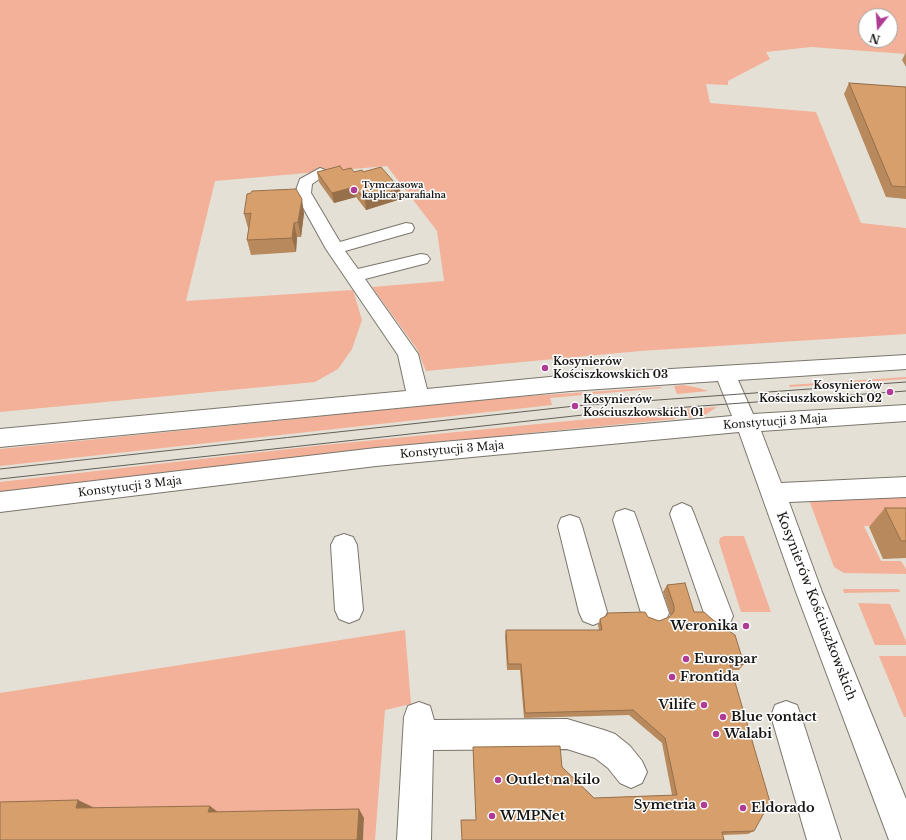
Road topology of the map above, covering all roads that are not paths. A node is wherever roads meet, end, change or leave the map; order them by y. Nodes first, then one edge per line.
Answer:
1 (320, 172) edge
2 (406, 228) dead end
3 (336, 248) junction
4 (421, 259) dead end
5 (354, 276) junction
6 (906, 362) edge
7 (725, 373) junction
8 (418, 397) junction
9 (906, 413) edge
10 (747, 423) junction
11 (0, 438) edge
12 (906, 487) edge
13 (774, 493) junction
14 (0, 502) edge
15 (682, 514) dead end
16 (625, 520) dead end
17 (570, 526) dead end
18 (344, 545) dead end
19 (350, 610) dead end
20 (593, 612) dead end
21 (655, 614) dead end
22 (720, 616) dead end
23 (786, 716) dead end
24 (630, 772) dead end
25 (414, 840) edge
26 (824, 840) edge
27 (906, 840) edge

1 - 3 street
2 - 3 street
3 - 5 street
4 - 5 street
5 - 8 street
6 - 7 street
7 - 8 street
7 - 10 street, Kosynierów Kościuszkowskich
8 - 11 street
9 - 10 street, Konstytucji 3 Maja
10 - 13 street, Kosynierów Kościuszkowskich
10 - 14 street, Konstytucji 3 Maja
12 - 13 street
13 - 27 street, Kosynierów Kościuszkowskich
15 - 22 street
16 - 21 street
17 - 20 street
18 - 19 street
23 - 26 street
24 - 25 street

